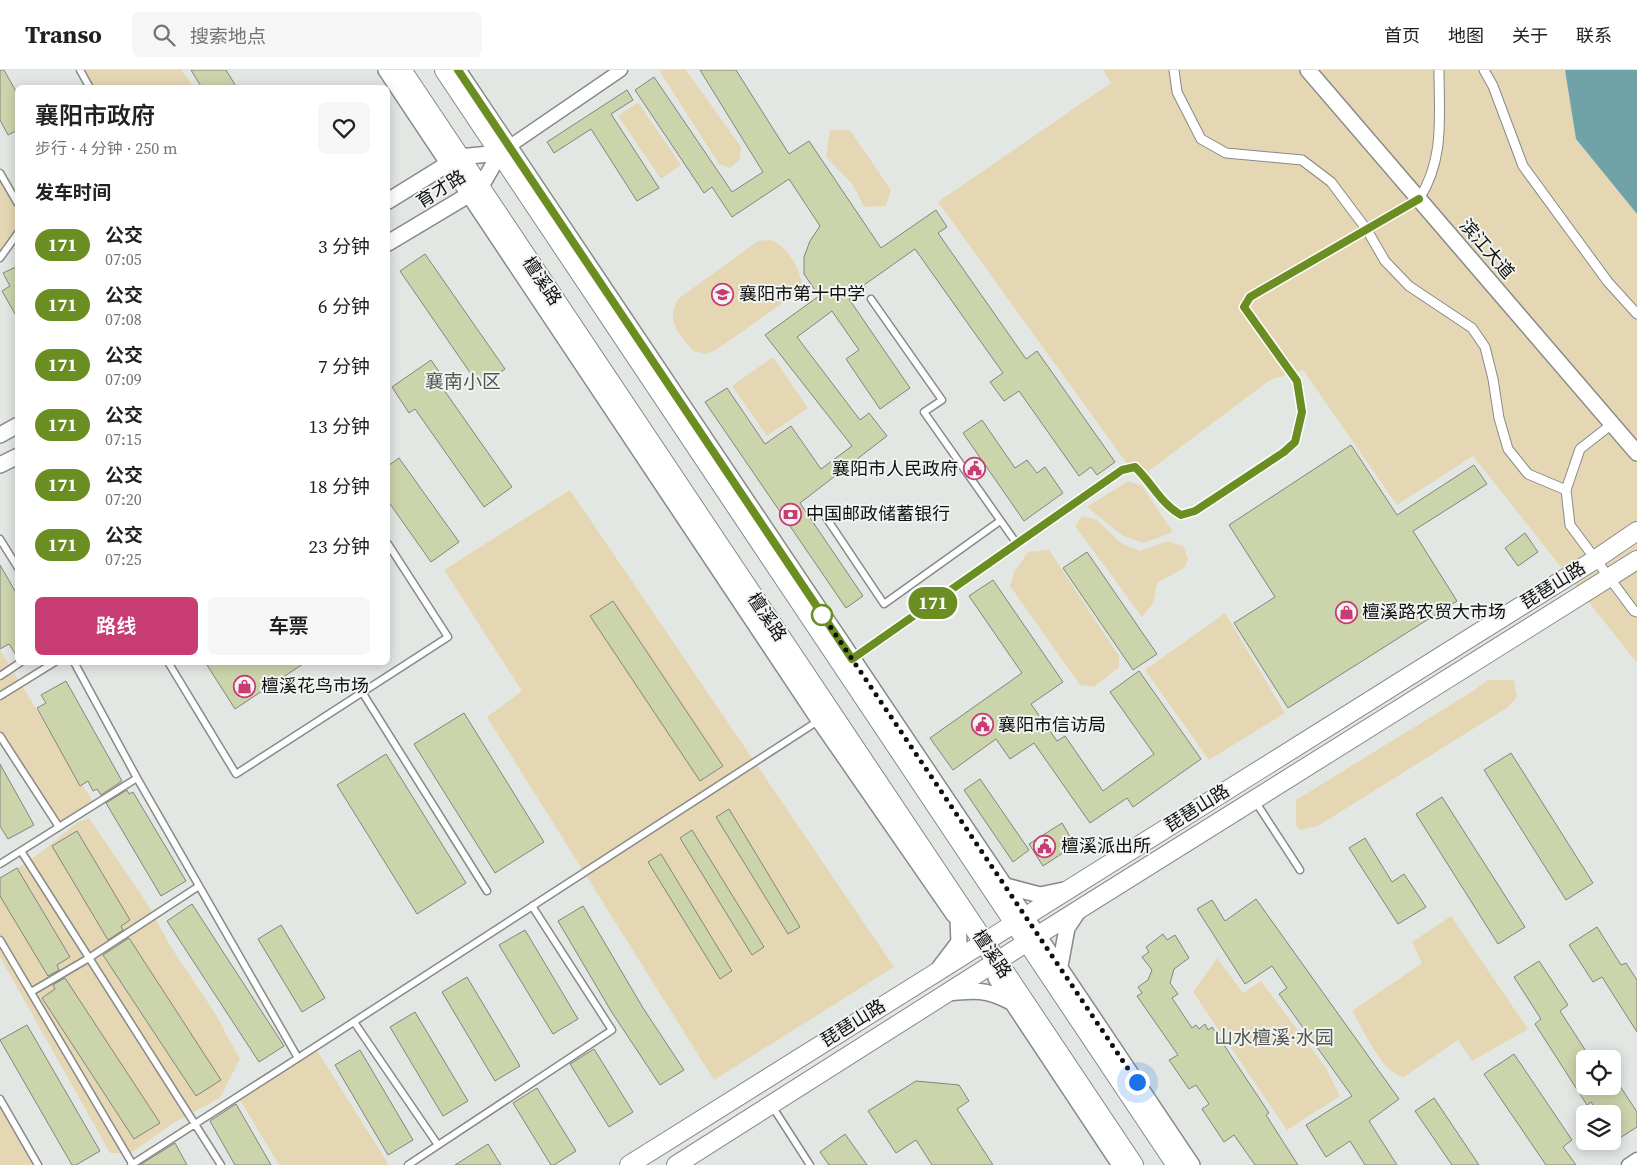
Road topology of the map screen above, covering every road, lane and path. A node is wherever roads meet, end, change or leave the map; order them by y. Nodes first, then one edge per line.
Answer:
1 (80, 70) edge
2 (386, 70) edge
3 (401, 70) edge
4 (445, 70) edge
5 (458, 70) edge
6 (621, 70) edge
7 (1174, 70) edge
8 (1308, 70) edge
9 (1439, 70) edge
10 (1484, 70) edge
11 (88, 85) edge
12 (504, 149) junction
13 (454, 160) junction
14 (0, 173) edge
15 (475, 191) junction
16 (15, 199) edge
17 (1419, 199) junction
18 (390, 200) edge
19 (1367, 230) junction
20 (15, 237) edge
21 (390, 242) edge
22 (0, 258) edge
23 (871, 299) dead end
24 (1637, 314) edge
25 (1612, 424) junction
26 (15, 427) edge
27 (0, 435) edge
28 (1637, 453) edge
29 (15, 458) edge
30 (0, 465) edge
31 (1566, 490) junction
32 (823, 513) dead end
33 (1000, 521) junction
34 (1637, 530) edge
35 (0, 539) edge
36 (1017, 544) junction
37 (390, 547) edge
38 (1596, 559) junction
39 (1637, 560) edge
40 (15, 563) edge
41 (1610, 577) junction
42 (1637, 612) edge
43 (848, 663) junction
44 (17, 665) edge
45 (50, 665) edge
46 (76, 665) edge
47 (170, 665) edge
48 (0, 676) edge
49 (362, 692) junction
50 (0, 696) edge
51 (824, 716) junction
52 (0, 736) edge
53 (137, 778) junction
54 (1254, 800) junction
55 (59, 827) junction
56 (21, 851) junction
57 (0, 864) edge
58 (1300, 870) dead end
59 (199, 886) junction
60 (1006, 886) junction
61 (1066, 890) junction
62 (487, 892) dead end
63 (532, 906) junction
64 (1080, 908) junction
65 (1020, 918) junction
66 (958, 920) junction
67 (1034, 939) junction
68 (0, 940) edge
69 (979, 944) junction
70 (89, 958) junction
71 (993, 964) junction
72 (1060, 966) junction
73 (937, 970) junction
74 (31, 992) junction
75 (948, 993) junction
76 (1013, 1004) junction
77 (354, 1022) junction
78 (298, 1058) junction
79 (0, 1099) edge
80 (771, 1105) junction
81 (195, 1124) junction
82 (438, 1145) junction
83 (1637, 1159) edge
84 (38, 1165) edge
85 (132, 1165) edge
86 (221, 1165) edge
87 (408, 1165) edge
88 (629, 1165) edge
89 (676, 1165) edge
90 (810, 1165) edge
91 (1120, 1165) edge
92 (1132, 1165) edge
93 (1177, 1165) edge
94 (1192, 1165) edge
95 (1628, 1165) edge

1 - 11 lane
2 - 13 street
3 - 13 main road, 檀溪路
4 - 12 main road, 檀溪路
5 - 12 street
6 - 12 street, 育才路
7 - 19 street
8 - 17 street, 滨江大道
9 - 17 street
10 - 24 street
12 - 13 street, 育才路
12 - 15 street, 育才路
12 - 43 main road, 檀溪路
13 - 15 main road, 檀溪路
13 - 18 street, 育才路
14 - 16 lane
15 - 21 street, 育才路
15 - 51 main road, 檀溪路
17 - 19 lane
17 - 25 street, 滨江大道
19 - 31 street
19 - 36 lane
20 - 22 lane
23 - 33 lane
25 - 28 street, 滨江大道
25 - 31 street
26 - 27 street
29 - 30 street
31 - 38 street
32 - 33 lane
33 - 36 lane
34 - 38 main road, 琵琶山路
35 - 40 lane
36 - 43 lane
37 - 49 lane
38 - 41 street
38 - 61 main road, 琵琶山路
39 - 41 main road, 琵琶山路
41 - 42 street
41 - 54 main road, 琵琶山路
43 - 60 street
43 - 65 main road, 檀溪路
44 - 48 lane
45 - 50 lane
46 - 53 lane
47 - 49 lane
49 - 62 lane
51 - 63 lane
51 - 66 street
51 - 69 main road, 檀溪路
52 - 55 lane
53 - 55 lane
53 - 59 lane
54 - 58 lane
54 - 64 main road, 琵琶山路
55 - 56 lane
56 - 57 lane
56 - 70 lane
59 - 70 lane
59 - 78 lane
60 - 61 street
60 - 65 street
61 - 65 main road, 琵琶山路
63 - 77 lane
63 - 82 lane
64 - 67 main road, 琵琶山路
64 - 72 street
65 - 67 main road, 檀溪路
65 - 69 main road, 琵琶山路
66 - 69 street
66 - 73 street
67 - 71 main road, 琵琶山路
67 - 72 street
67 - 93 main road, 檀溪路
68 - 74 lane
69 - 71 main road, 檀溪路
69 - 73 main road, 琵琶山路
70 - 74 lane
70 - 81 lane
71 - 75 main road, 琵琶山路
71 - 76 street
71 - 92 main road, 檀溪路
72 - 94 street
73 - 88 main road, 琵琶山路
74 - 85 lane
75 - 76 street
75 - 80 main road, 琵琶山路
76 - 91 street
77 - 78 lane
77 - 82 lane
78 - 81 lane
79 - 84 lane
80 - 89 main road, 琵琶山路
80 - 90 lane
81 - 85 lane
81 - 86 lane
82 - 87 lane
83 - 95 street

